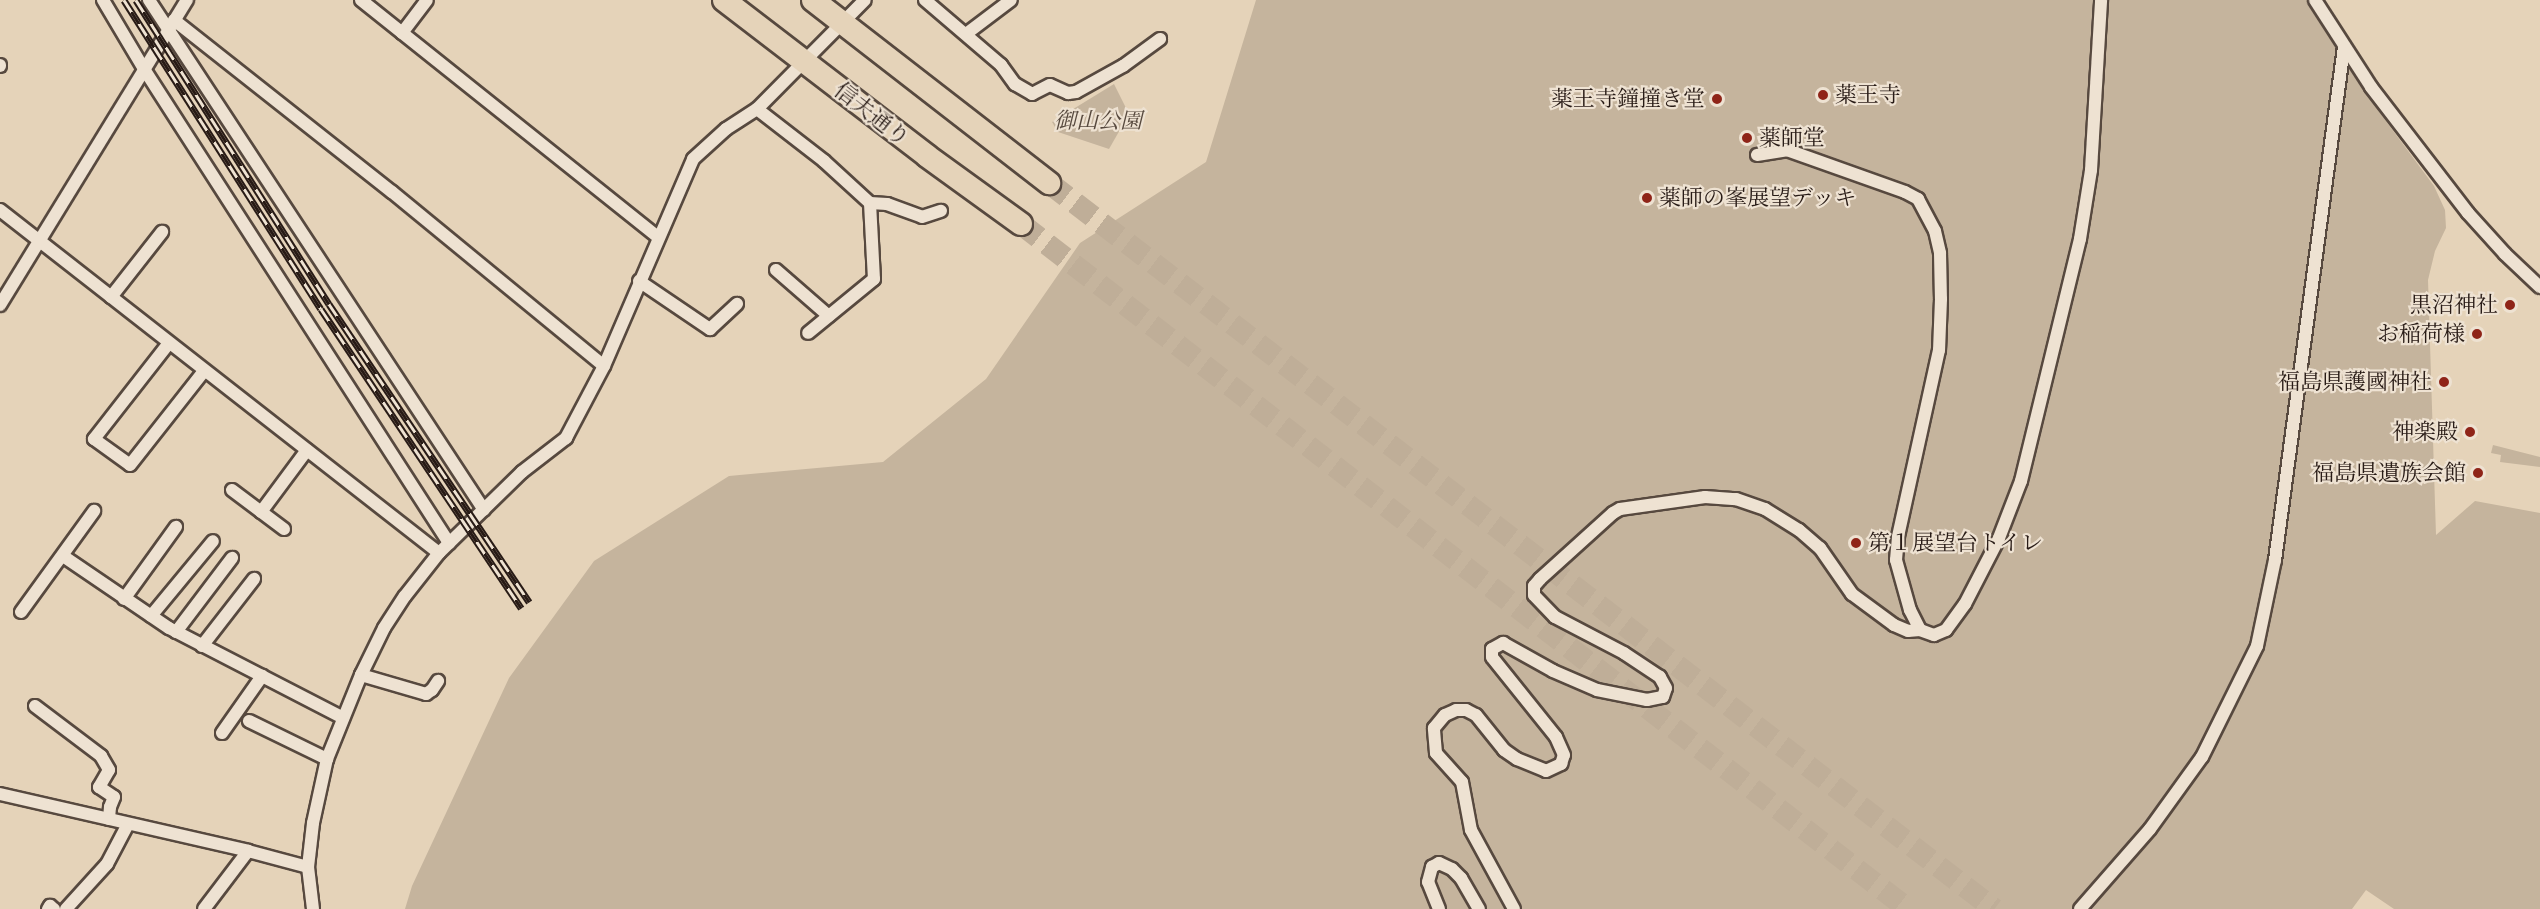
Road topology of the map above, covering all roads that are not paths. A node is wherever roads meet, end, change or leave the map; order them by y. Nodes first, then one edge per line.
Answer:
1 (103, 0) edge
2 (149, 0) edge
3 (187, 0) edge
4 (361, 0) edge
5 (427, 0) edge
6 (724, 0) edge
7 (813, 0) edge
8 (865, 0) edge
9 (925, 0) edge
10 (1011, 0) edge
11 (2101, 0) edge
12 (2315, 0) edge
13 (841, 23) junction
14 (171, 25) junction
15 (402, 33) junction
16 (966, 34) junction
17 (1160, 39) dead end
18 (2344, 47) junction
19 (803, 61) junction
20 (144, 69) junction
21 (757, 110) junction
22 (1757, 155) dead end
23 (1049, 183) tunnel mouth
24 (870, 203) junction
25 (0, 210) edge
26 (942, 211) dead end
27 (1022, 224) tunnel mouth
28 (162, 232) dead end
29 (658, 237) junction
30 (39, 241) junction
31 (776, 270) dead end
32 (639, 281) junction
33 (2540, 287) edge
34 (111, 297) junction
35 (738, 304) dead end
36 (0, 305) edge
37 (829, 316) junction
38 (808, 333) dead end
39 (169, 343) junction
40 (604, 366) junction
41 (204, 371) junction
42 (307, 450) junction
43 (232, 490) dead end
44 (484, 510) junction
45 (94, 511) dead end
46 (261, 512) junction
47 (176, 527) dead end
48 (284, 529) dead end
49 (213, 541) dead end
50 (449, 543) junction
51 (439, 553) junction
52 (63, 556) junction
53 (232, 558) dead end
54 (254, 579) dead end
55 (124, 599) junction
56 (21, 612) dead end
57 (151, 616) junction
58 (1920, 630) junction
59 (176, 632) junction
60 (202, 646) junction
61 (361, 675) junction
62 (262, 676) junction
63 (438, 681) dead end
64 (35, 706) dead end
65 (343, 718) junction
66 (249, 721) dead end
67 (222, 733) dead end
68 (327, 759) junction
69 (0, 794) edge
70 (109, 819) junction
71 (128, 824) junction
72 (248, 851) junction
73 (308, 867) junction
74 (48, 909) edge
75 (54, 909) edge
76 (66, 909) edge
77 (204, 909) edge
78 (313, 909) edge
79 (1439, 909) edge
80 (1479, 909) edge
81 (1514, 909) edge
82 (2080, 909) edge

1 - 20 street
2 - 14 street
3 - 14 street
4 - 15 street
5 - 15 street
6 - 19 highway, 信夫通り
7 - 13 highway
8 - 13 street
9 - 16 street
10 - 16 street
11 - 58 street
12 - 18 street
13 - 19 street
13 - 23 highway
14 - 20 street
14 - 40 street
14 - 44 street
15 - 29 street
16 - 17 street
18 - 33 street
18 - 82 street
19 - 21 street
19 - 27 highway, 信夫通り
20 - 30 street
20 - 50 street
21 - 24 street
21 - 29 street
22 - 58 street
24 - 26 street
24 - 37 street
25 - 30 street
28 - 34 street
29 - 32 street
30 - 34 street
30 - 36 street
31 - 37 street
32 - 35 street
32 - 40 street
34 - 39 street
37 - 38 street
39 - 41 street
39 - 41 street
40 - 44 street
41 - 42 street
42 - 46 street
42 - 51 street
43 - 46 street
44 - 50 street
45 - 52 street
46 - 48 street
47 - 55 street
49 - 57 street
50 - 51 street
51 - 61 street
52 - 55 street
52 - 56 street
53 - 59 street
54 - 60 street
55 - 57 street
57 - 59 street
58 - 81 street
59 - 60 street
60 - 62 street
61 - 63 street
61 - 65 street
62 - 65 street
62 - 67 street
64 - 70 street
65 - 68 street
66 - 68 street
68 - 73 street
69 - 70 street
70 - 71 street
71 - 72 street
71 - 76 street
72 - 73 street
72 - 77 street
73 - 78 street
74 - 75 street
79 - 80 street

